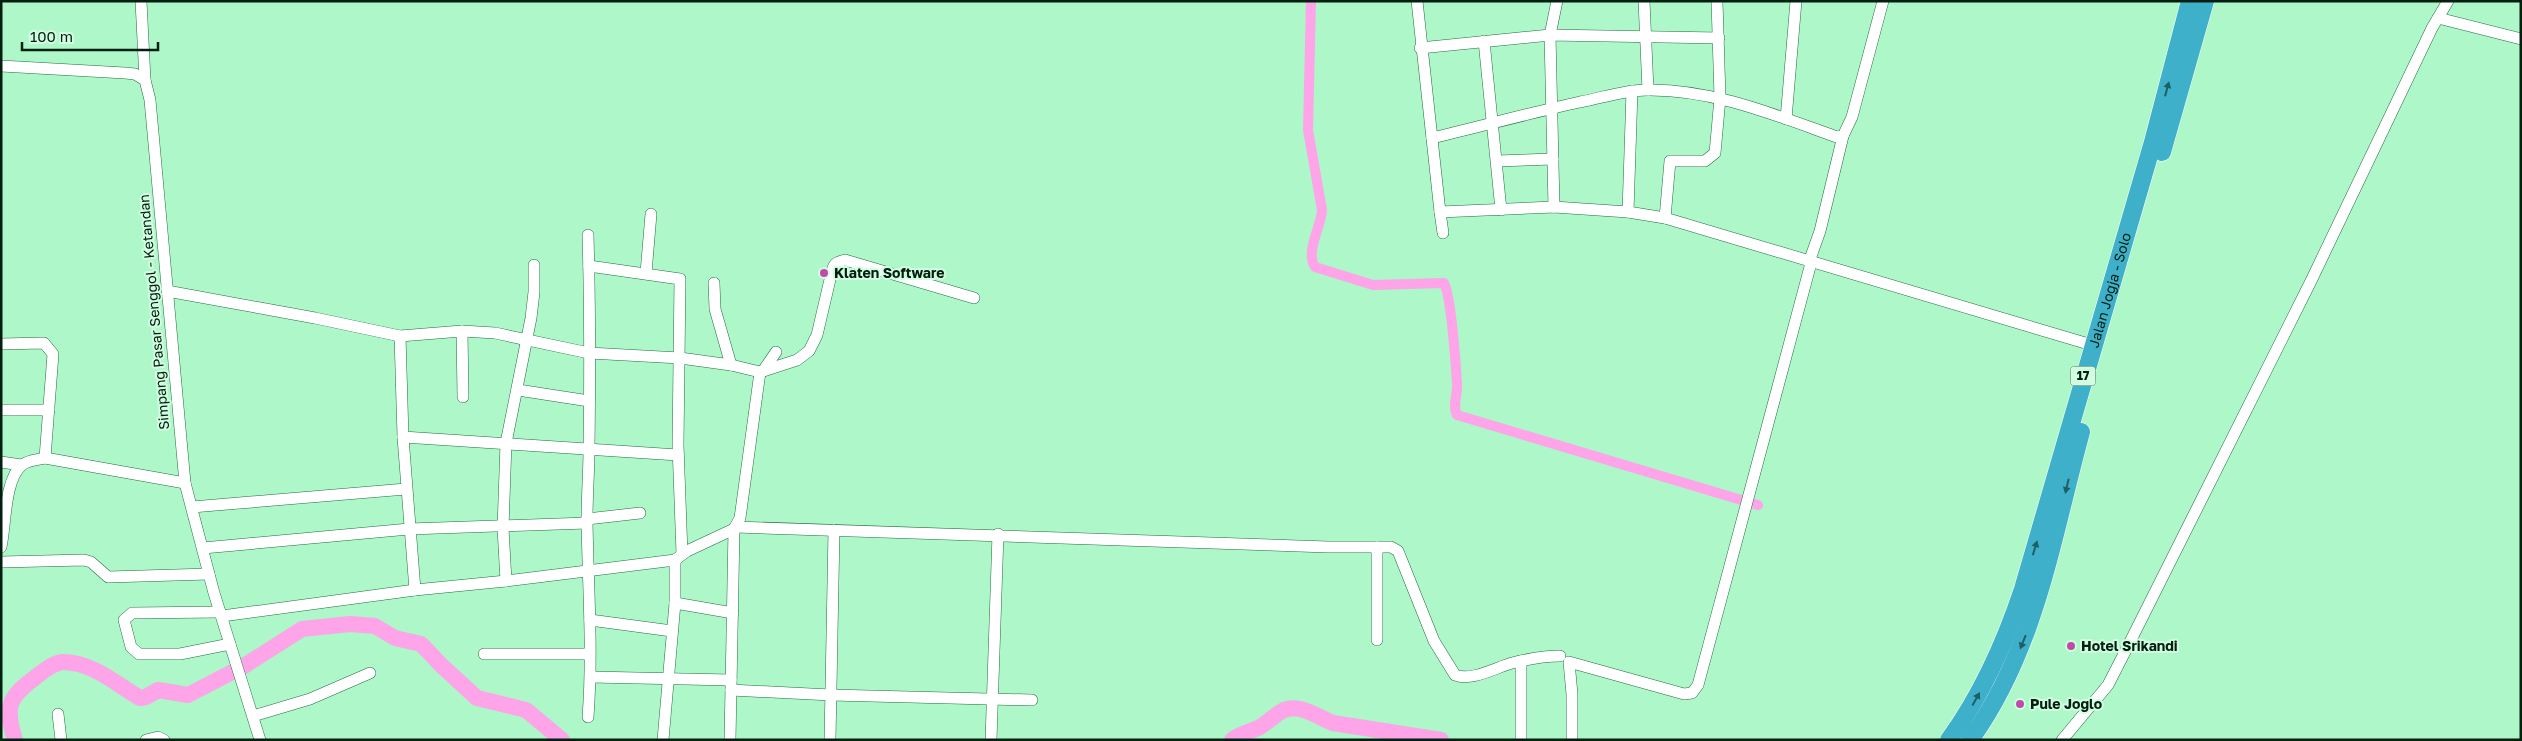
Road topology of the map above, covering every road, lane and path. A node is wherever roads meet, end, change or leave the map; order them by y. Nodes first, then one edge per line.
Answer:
1 (141, 1) edge
2 (1417, 1) edge
3 (1557, 1) edge
4 (1644, 1) edge
5 (1717, 1) edge
6 (1796, 1) edge
7 (1883, 1) edge
8 (2190, 1) edge
9 (2205, 1) edge
10 (2448, 1) edge
11 (2438, 18) junction
12 (1550, 35) junction
13 (1646, 38) junction
14 (1719, 38) junction
15 (2521, 39) edge
16 (1484, 41) junction
17 (1420, 48) junction
18 (1, 66) edge
19 (145, 80) junction
20 (1648, 90) junction
21 (1632, 91) junction
22 (1720, 98) junction
23 (1552, 108) junction
24 (1786, 118) junction
25 (1494, 123) junction
26 (1843, 136) junction
27 (1432, 138) junction
28 (1553, 159) junction
29 (1497, 161) junction
30 (1554, 207) junction
31 (1501, 210) junction
32 (1440, 212) junction
33 (1628, 212) junction
34 (651, 214) dead end
35 (1665, 218) junction
36 (1443, 234) dead end
37 (588, 235) dead end
38 (1810, 263) junction
39 (534, 265) dead end
40 (589, 266) junction
41 (646, 273) junction
42 (714, 283) dead end
43 (167, 291) junction
44 (974, 298) dead end
45 (462, 332) junction
46 (400, 336) junction
47 (525, 340) junction
48 (1, 344) edge
49 (2092, 345) junction
50 (589, 352) junction
51 (776, 352) dead end
52 (680, 358) junction
53 (731, 365) junction
54 (761, 372) junction
55 (518, 390) junction
56 (463, 397) dead end
57 (589, 401) junction
58 (1, 410) edge
59 (49, 410) junction
60 (403, 437) junction
61 (506, 444) junction
62 (590, 449) junction
63 (678, 455) junction
64 (44, 458) junction
65 (1, 462) edge
66 (21, 465) junction
67 (185, 483) junction
68 (406, 489) junction
69 (192, 507) junction
70 (640, 513) dead end
71 (587, 521) junction
72 (4, 526) edge
73 (503, 528) junction
74 (735, 528) junction
75 (409, 529) junction
76 (834, 530) junction
77 (998, 534) junction
78 (1, 547) edge
79 (1376, 547) junction
80 (203, 548) junction
81 (678, 557) junction
82 (1, 562) edge
83 (590, 570) junction
84 (209, 574) junction
85 (506, 582) junction
86 (415, 590) junction
87 (675, 603) junction
88 (733, 613) junction
89 (221, 614) junction
90 (590, 620) junction
91 (672, 631) junction
92 (1377, 640) dead end
93 (230, 644) junction
94 (484, 654) dead end
95 (588, 654) junction
96 (1560, 656) dead end
97 (1521, 661) junction
98 (370, 673) dead end
99 (591, 677) junction
100 (668, 680) junction
101 (731, 685) junction
102 (831, 695) junction
103 (992, 699) junction
104 (1032, 700) dead end
105 (58, 714) dead end
106 (253, 716) junction
107 (588, 717) dead end
108 (61, 740) edge
109 (146, 740) edge
110 (164, 740) edge
111 (260, 740) edge
112 (663, 740) edge
113 (730, 740) edge
114 (830, 740) edge
115 (991, 740) edge
116 (1521, 740) edge
117 (1572, 740) edge
118 (1950, 740) edge
119 (1970, 740) edge
120 (2062, 740) edge

1 - 19 street, Simpang Pasar Senggol - Ketandan
2 - 17 street
3 - 12 street
4 - 13 street
5 - 14 street
6 - 24 street
7 - 26 street
49 -> 8 highway, Jalan Jogja - Solo / 17
9 -> 119 highway, 17
10 - 11 street
11 - 15 street
11 - 120 street
12 - 13 street
12 - 16 street
12 - 23 street
13 - 14 street
13 - 20 street
14 - 22 street
16 - 17 street
16 - 25 street
17 - 27 street
18 - 19 street
19 - 43 street, Simpang Pasar Senggol - Ketandan
20 - 21 street
20 - 22 street
21 - 23 street
21 - 33 street
22 - 24 street
22 - 35 street
23 - 25 street
23 - 28 street
24 - 26 street
25 - 27 street
25 - 29 street
26 - 38 street
27 - 32 street
28 - 29 street
28 - 30 street
29 - 31 street
30 - 31 street
30 - 33 street
31 - 32 street
32 - 36 street
33 - 35 street
34 - 41 street
35 - 38 street
37 - 40 street
38 - 49 street
38 - 117 street
39 - 47 street
40 - 41 street
40 - 50 street
41 - 52 street
42 - 53 street
43 - 46 street
43 - 67 street, Simpang Pasar Senggol - Ketandan
44 - 54 street
45 - 46 street
45 - 47 street
45 - 56 street
46 - 60 street
47 - 50 street
47 - 55 street
48 - 59 street
118 -> 49 highway, Jalan Jogja - Solo / 17
50 - 52 street
50 - 57 street
51 - 54 street
52 - 53 street
52 - 63 street
53 - 54 street
54 - 74 street
55 - 57 street
55 - 61 street
57 - 62 street
58 - 59 street
59 - 64 street
60 - 61 street
60 - 68 street
61 - 62 street
61 - 73 street
62 - 63 street
62 - 71 street
63 - 81 street
64 - 66 street
64 - 67 street
65 - 66 street
66 - 72 street
67 - 69 street, Simpang Pasar Senggol - Ketandan
68 - 69 street
68 - 75 street
69 - 80 street, Simpang Pasar Senggol - Ketandan
70 - 71 street
71 - 73 street
71 - 83 street
72 - 78 street
73 - 75 street
73 - 85 street
74 - 76 street
74 - 81 street
74 - 88 street
75 - 80 street
75 - 86 street
76 - 77 street
76 - 102 street
77 - 79 street
77 - 103 street
79 - 92 street
79 - 97 street
80 - 84 street, Simpang Pasar Senggol - Ketandan
81 - 83 street
81 - 87 street
82 - 84 street
83 - 85 street
83 - 90 street
84 - 89 street, Simpang Pasar Senggol - Ketandan
85 - 86 street
86 - 89 street
87 - 88 street
87 - 91 street
88 - 101 street
89 - 93 street, Simpang Pasar Senggol - Ketandan
89 - 93 street
90 - 91 street
90 - 95 street
91 - 100 street
93 - 106 street, Simpang Pasar Senggol - Ketandan
94 - 95 street
95 - 99 street
96 - 97 street
97 - 116 street
98 - 106 street
99 - 100 street
99 - 107 street
100 - 101 street
100 - 112 street
101 - 102 street
101 - 113 street
102 - 103 street
102 - 114 street
103 - 104 street
103 - 115 street
105 - 108 street
106 - 111 street, Simpang Pasar Senggol - Ketandan
109 - 110 street

